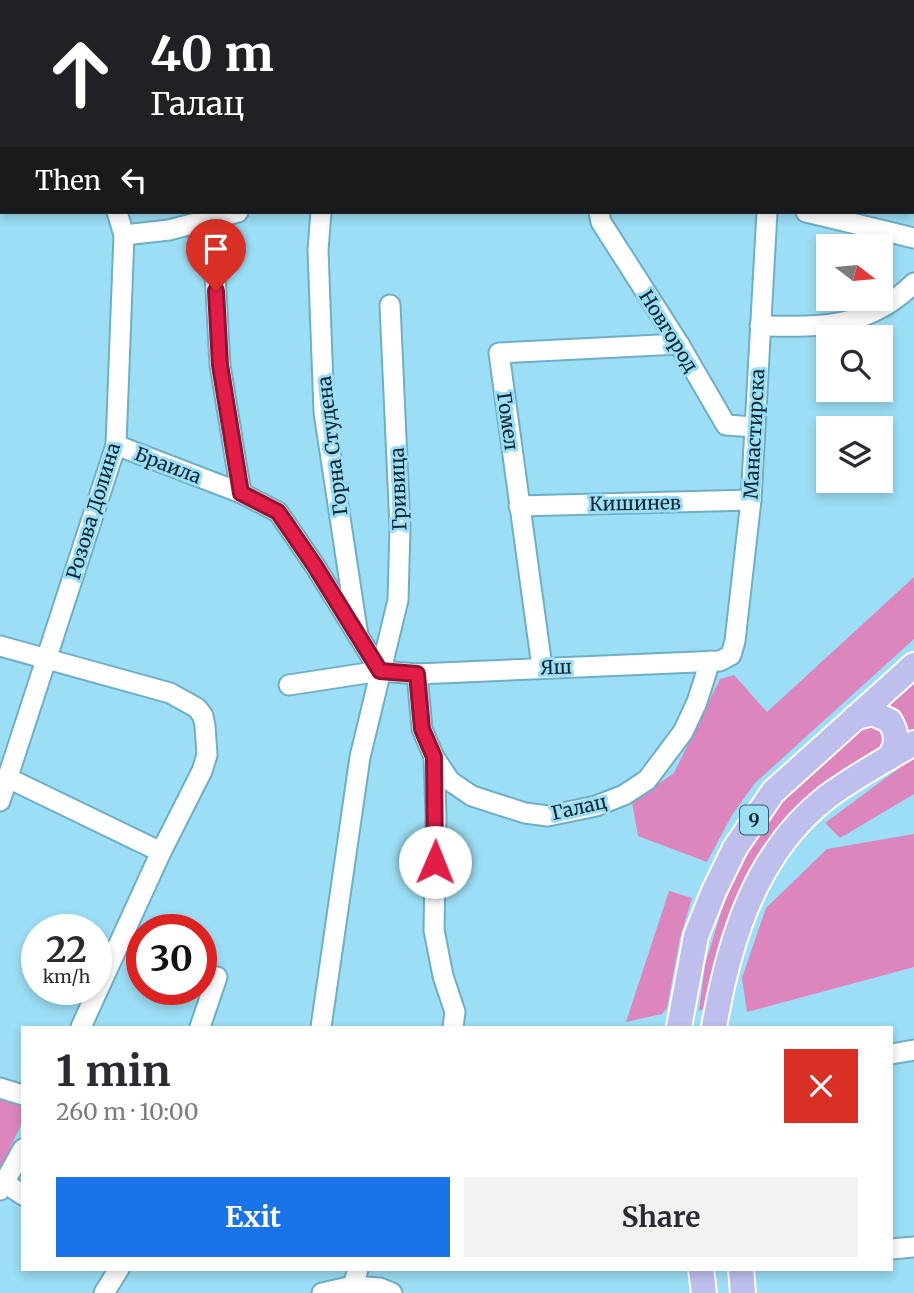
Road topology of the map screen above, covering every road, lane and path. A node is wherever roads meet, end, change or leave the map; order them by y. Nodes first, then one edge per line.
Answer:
1 (118, 214) edge
2 (229, 214) edge
3 (321, 214) edge
4 (599, 214) edge
5 (767, 214) edge
6 (814, 214) edge
7 (212, 218) junction
8 (124, 235) junction
9 (914, 238) edge
10 (914, 283) edge
11 (390, 305) dead end
12 (761, 326) junction
13 (678, 344) junction
14 (754, 427) junction
15 (116, 445) junction
16 (241, 493) junction
17 (751, 500) junction
18 (519, 506) junction
19 (358, 636) junction
20 (0, 646) edge
21 (731, 655) joint
22 (47, 659) junction
23 (710, 661) junction
24 (914, 665) edge
25 (542, 667) junction
26 (380, 671) junction
27 (417, 674) junction
28 (289, 685) dead end
29 (856, 717) junction
30 (914, 743) edge
31 (434, 757) junction
32 (889, 758) junction
33 (8, 778) junction
34 (0, 801) edge
35 (161, 852) junction
36 (208, 1005) edge
37 (81, 1026) edge
38 (201, 1026) edge
39 (321, 1026) edge
40 (453, 1026) edge
41 (679, 1026) edge
42 (714, 1026) edge
43 (914, 1050) edge
44 (893, 1054) edge
45 (0, 1088) edge
46 (21, 1094) edge
47 (21, 1152) edge
48 (2, 1184) edge
49 (21, 1194) edge
50 (914, 1247) edge
51 (893, 1249) edge
52 (119, 1271) edge
53 (701, 1271) edge
54 (741, 1271) edge
55 (356, 1278) edge
56 (104, 1293) edge
57 (322, 1293) edge
58 (392, 1293) edge
59 (704, 1293) edge
60 (743, 1293) edge

1 - 8 street, Розова Долина
2 - 7 street
3 - 19 street, Горна Студена
4 - 13 street, Новгород
5 - 12 street, Манастирска
6 - 9 street
7 - 8 street
7 - 16 street
8 - 15 street, Розова Долина
10 - 12 street
11 - 26 street, Гривица
12 - 14 street, Манастирска
13 - 14 street, Новгород
13 - 18 street, Гомел
14 - 17 street, Манастирска
15 - 16 street, Браила
15 - 22 street, Розова Долина
16 - 19 street, Браила
17 - 18 street, Кишинев
17 - 21 street, Манастирска
18 - 25 street, Гомел
19 - 26 street, Браила
20 - 22 street
21 - 23 street, Яш
22 - 33 street, Розова Долина
22 - 35 street
23 - 25 street, Яш
23 - 31 street, Галац
24 - 29 main road, 9
25 - 27 street, Яш
26 - 27 street, Яш
26 - 28 street, Яш
26 - 39 street
27 - 31 street, Галац
29 - 32 main road
29 - 41 main road, 9
30 - 32 main road, 9
31 - 40 street
32 - 42 main road, 9
33 - 34 street, Розова Долина
33 - 35 street
35 - 37 street
36 - 38 street
43 - 44 street
45 - 46 street
47 - 48 street
48 - 49 street
50 - 51 street
52 - 56 street
53 - 59 main road
54 - 60 main road
55 - 57 street
55 - 58 street

